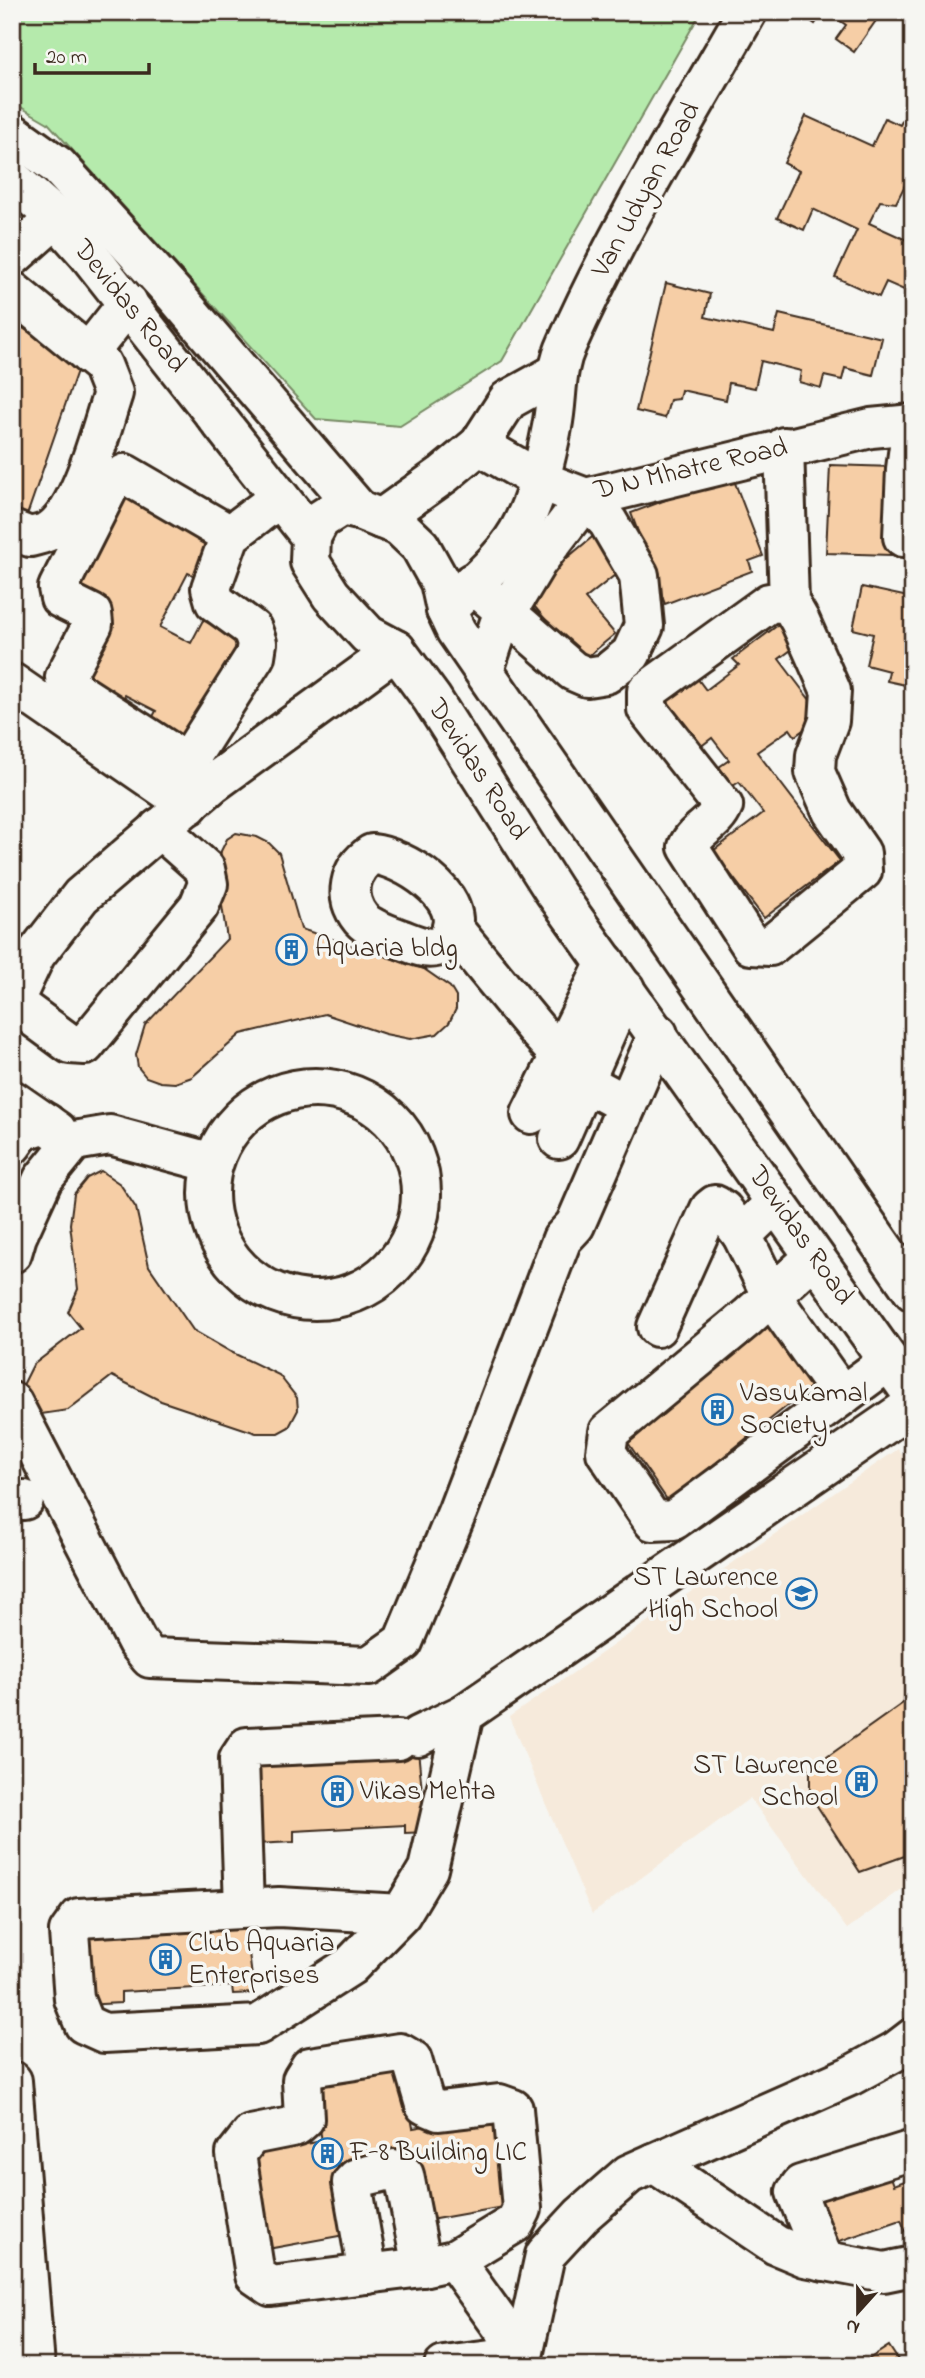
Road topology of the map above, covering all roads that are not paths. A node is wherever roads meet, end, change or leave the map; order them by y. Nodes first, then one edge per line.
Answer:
1 (747, 12) edge
2 (12, 133) edge
3 (12, 179) edge
4 (56, 218) junction
5 (12, 257) edge
6 (12, 291) edge
7 (128, 303) junction
8 (88, 354) junction
9 (557, 373) junction
10 (912, 424) edge
11 (479, 445) junction
12 (784, 447) junction
13 (539, 480) junction
14 (279, 498) junction
15 (586, 498) junction
16 (370, 514) junction
17 (12, 530) edge
18 (230, 535) junction
19 (311, 537) junction
20 (902, 537) dead end
21 (472, 583) junction
22 (789, 602) junction
23 (446, 610) junction
24 (506, 613) junction
25 (396, 650) junction
26 (484, 670) junction
27 (12, 683) edge
28 (196, 784) junction
29 (159, 828) junction
30 (453, 927) dead end
31 (634, 1001) junction
32 (13, 1003) edge
33 (596, 1085) junction
34 (531, 1114) dead end
35 (559, 1139) dead end
36 (214, 1163) junction
37 (776, 1202) junction
38 (742, 1235) junction
39 (12, 1253) edge
40 (813, 1258) junction
41 (913, 1291) edge
42 (772, 1297) junction
43 (657, 1327) dead end
44 (889, 1361) junction
45 (913, 1395) edge
46 (842, 1396) junction
47 (12, 1402) edge
48 (913, 1405) edge
49 (464, 1714) junction
50 (244, 1909) junction
51 (401, 1914) junction
52 (913, 2038) edge
53 (12, 2081) edge
54 (913, 2150) edge
55 (654, 2163) junction
56 (16, 2184) edge
57 (824, 2261) junction
58 (438, 2264) junction
59 (913, 2266) edge
60 (368, 2274) junction
61 (523, 2361) edge
62 (35, 2366) edge
63 (444, 2366) edge

1 - 9 street, Van Udyan Road
2 - 16 street, Devidas Road
3 - 4 street, Devidas Road
4 - 5 street
4 - 7 street, Devidas Road
6 - 8 street
7 - 8 street
7 - 14 street, Devidas Road
8 - 17 street
9 - 11 street
9 - 13 street, Van Udyan Road
10 - 12 street, D N Mhatre Road
10 - 20 street
11 - 13 street, D N Mhatre Road
11 - 16 street
12 - 15 street, D N Mhatre Road
12 - 22 street
13 - 15 street, D N Mhatre Road
13 - 21 street, Van Udyan Road
14 - 18 street
14 - 19 street, Devidas Road
15 - 24 street
15 - 24 street
16 - 19 street
16 - 23 street, Devidas Road
18 - 28 street
18 - 28 street
19 - 25 street, Devidas Road
21 - 23 street, Van Udyan Road
21 - 24 street
22 - 22 street
23 - 25 street
23 - 26 street, Devidas Road
24 - 26 street
25 - 28 street
25 - 31 street, Devidas Road
26 - 41 street, Devidas Road
27 - 28 street
28 - 29 street
29 - 32 street
29 - 32 street
30 - 33 street
31 - 33 street
31 - 33 street
31 - 37 street, Devidas Road
33 - 34 street
33 - 35 street
33 - 47 street
36 - 36 street
36 - 39 street
37 - 38 street
37 - 40 street, Devidas Road
38 - 42 street
38 - 43 street
40 - 42 street
40 - 44 street, Devidas Road
42 - 46 street
42 - 46 street
44 - 45 street, Devidas Road
44 - 46 street
48 - 49 street
49 - 50 street
49 - 51 street
50 - 51 street
50 - 51 street
52 - 55 street
53 - 56 street
54 - 57 street
55 - 57 street
55 - 61 street
56 - 62 street
57 - 59 street
58 - 60 street
58 - 60 street
58 - 60 street
58 - 61 street
61 - 63 street

